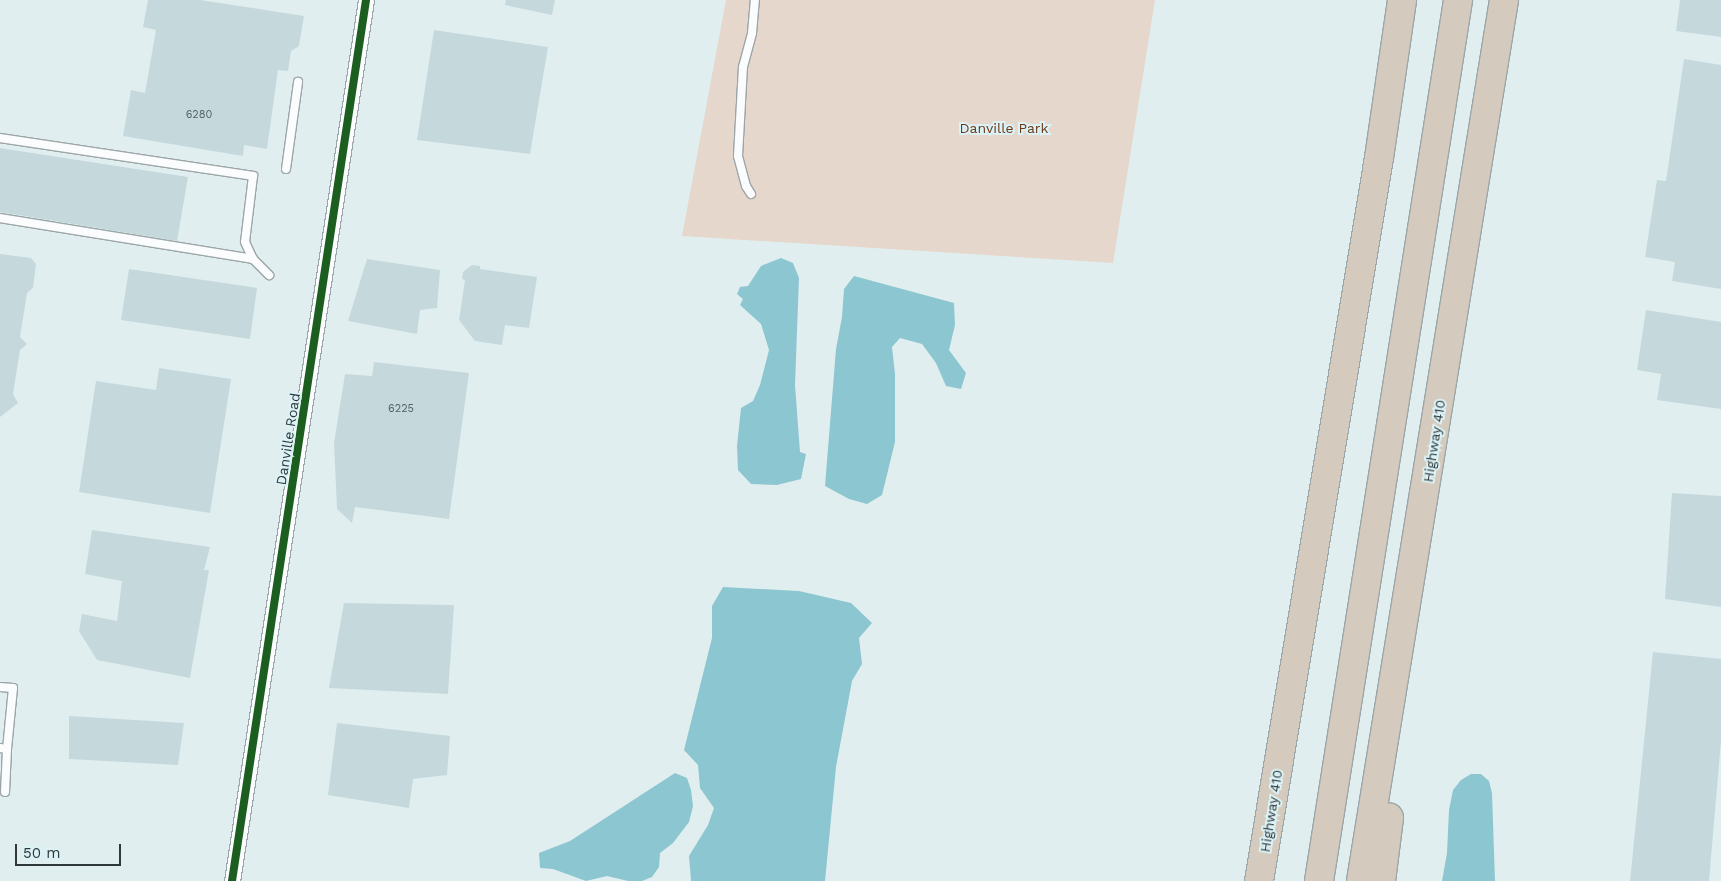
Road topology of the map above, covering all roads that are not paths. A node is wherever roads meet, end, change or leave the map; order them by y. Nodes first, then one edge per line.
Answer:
1 (366, 0) edge
2 (755, 0) edge
3 (1402, 0) edge
4 (1458, 0) edge
5 (1504, 0) edge
6 (298, 82) dead end
7 (0, 138) edge
8 (286, 169) dead end
9 (751, 194) dead end
10 (0, 218) edge
11 (253, 259) junction
12 (269, 275) dead end
13 (1434, 436) junction
14 (0, 687) edge
15 (3, 749) edge
16 (5, 792) dead end
17 (232, 881) edge
18 (1259, 881) edge
19 (1319, 881) edge
20 (1360, 881) edge
21 (1381, 881) edge

1 - 17 street, Danville Road
2 - 9 lane
3 - 18 highway, Highway 410
4 - 19 highway
5 - 13 highway, Highway 410
6 - 8 lane
7 - 11 lane
10 - 11 lane
11 - 12 lane
13 - 20 highway, Highway 410
13 - 21 highway
14 - 15 lane
15 - 16 lane

